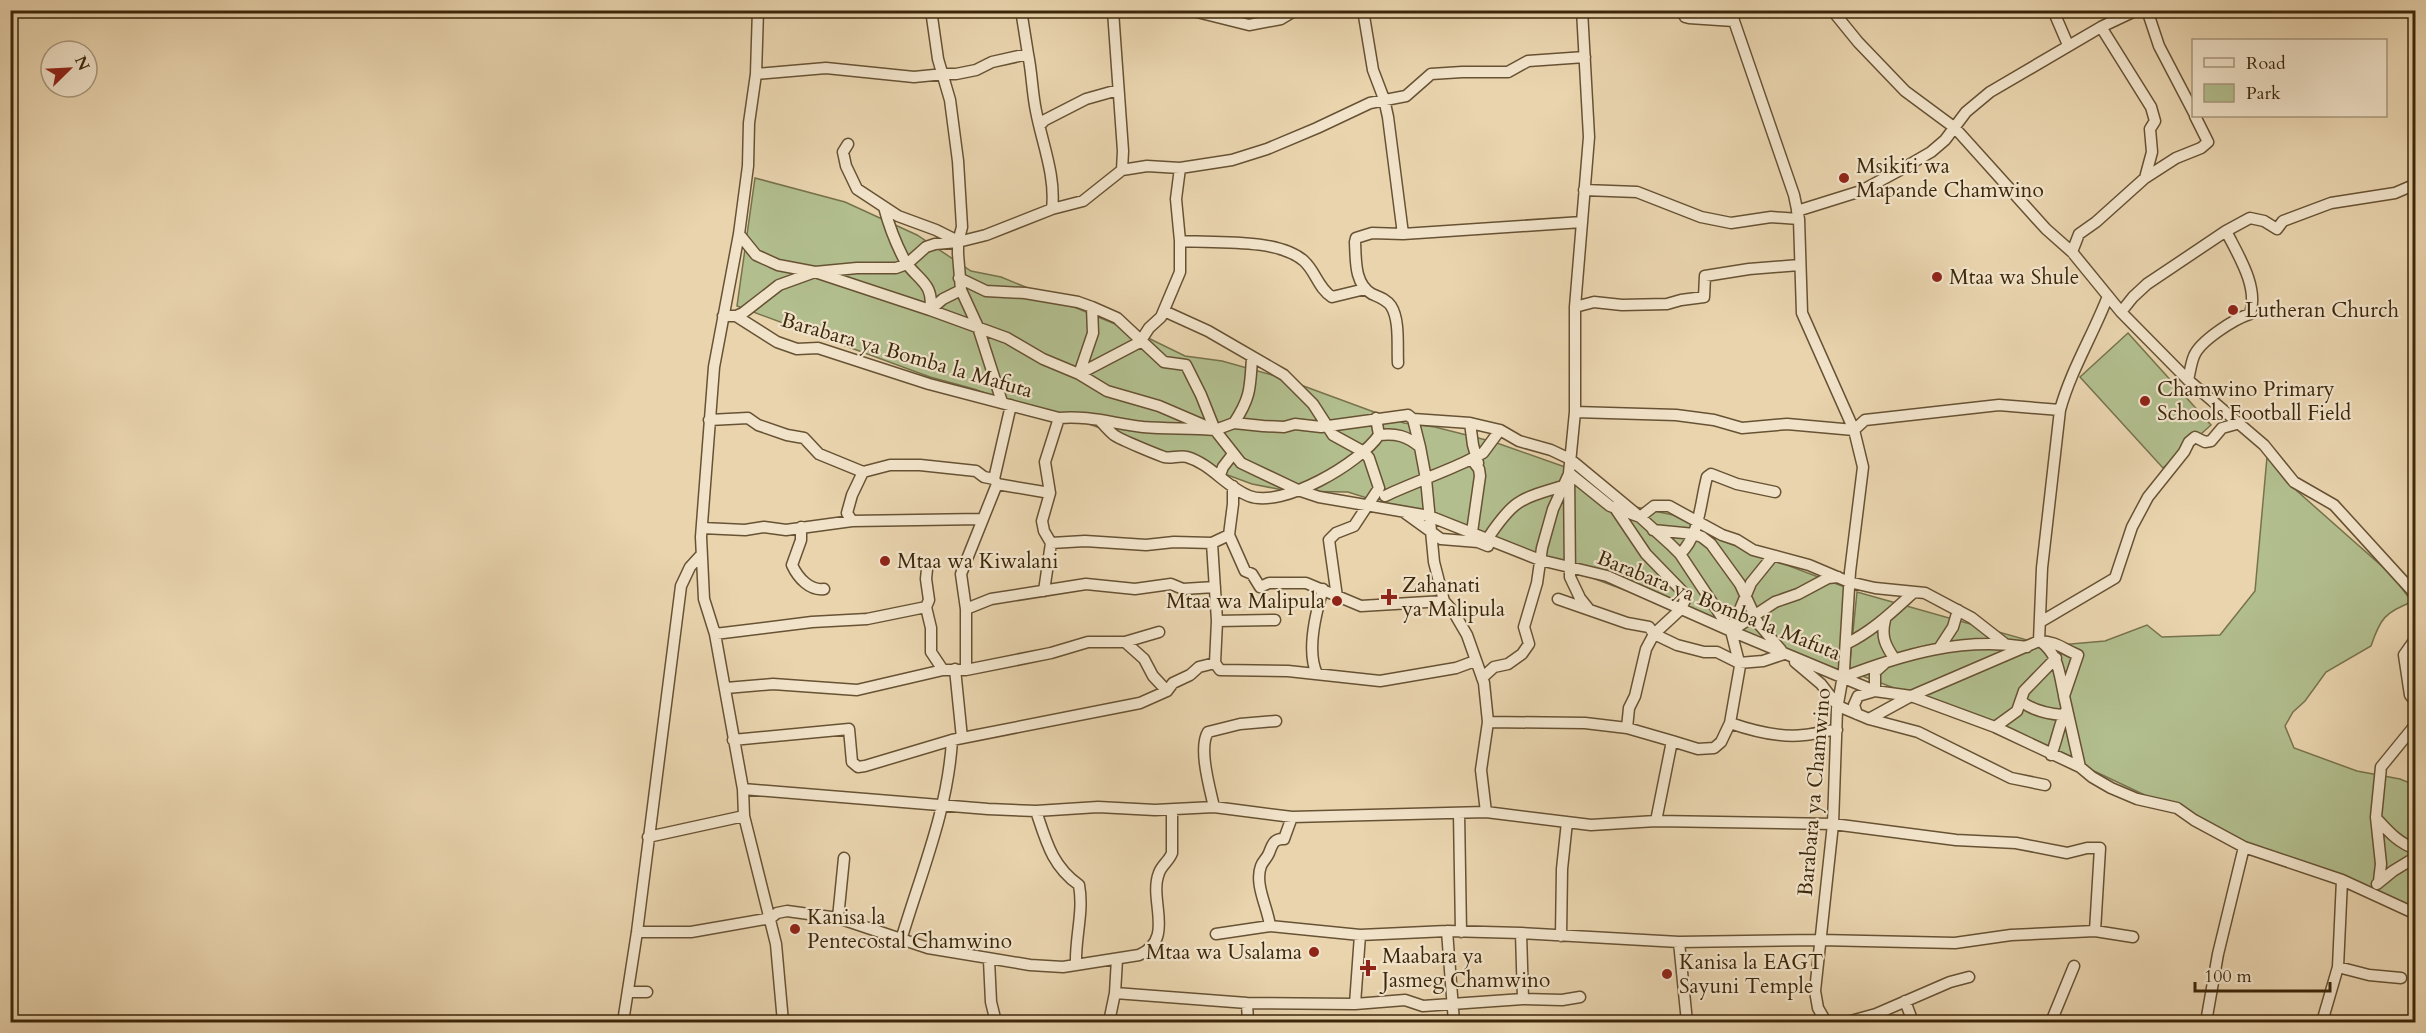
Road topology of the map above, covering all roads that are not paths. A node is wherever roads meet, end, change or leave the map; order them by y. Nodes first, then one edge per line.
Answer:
1 (758, 10) edge
2 (931, 10) edge
3 (1021, 10) edge
4 (1084, 10) edge
5 (1126, 10) edge
6 (1189, 10) edge
7 (1296, 10) edge
8 (1363, 10) edge
9 (1582, 10) edge
10 (1682, 10) edge
11 (1832, 10) edge
12 (2053, 10) edge
13 (2137, 10) edge
14 (2146, 10) edge
15 (1113, 11) edge
16 (1733, 16) edge
17 (2101, 27) junction
18 (2068, 45) junction
19 (1028, 54) junction
20 (1585, 57) junction
21 (756, 74) junction
22 (944, 74) junction
23 (1118, 90) junction
24 (1384, 99) junction
25 (2192, 110) edge
26 (2196, 117) edge
27 (1040, 125) junction
28 (1955, 128) junction
29 (848, 144) dead end
30 (2152, 152) junction
31 (2167, 165) junction
32 (1180, 168) junction
33 (1122, 170) junction
34 (2145, 178) junction
35 (2415, 184) edge
36 (1584, 190) junction
37 (884, 207) junction
38 (1052, 209) junction
39 (1798, 215) junction
40 (1582, 222) junction
41 (2226, 231) junction
42 (739, 234) junction
43 (1403, 234) junction
44 (1180, 241) junction
45 (958, 242) junction
46 (2072, 252) junction
47 (907, 264) junction
48 (1799, 265) junction
49 (815, 272) junction
50 (959, 278) junction
51 (1365, 289) junction
52 (961, 290) junction
53 (2108, 296) junction
54 (1092, 307) junction
55 (1575, 307) junction
56 (930, 310) junction
57 (1164, 311) junction
58 (2121, 312) junction
59 (723, 316) junction
60 (736, 316) junction
61 (978, 327) junction
62 (1140, 342) junction
63 (1252, 358) junction
64 (1398, 363) dead end
65 (1079, 374) junction
66 (2188, 380) junction
67 (1006, 404) junction
68 (2060, 410) junction
69 (1575, 412) junction
70 (1178, 414) junction
71 (1059, 418) junction
72 (1376, 418) junction
73 (710, 420) junction
74 (1413, 420) junction
75 (1101, 422) junction
76 (1234, 423) junction
77 (1470, 423) junction
78 (2240, 423) junction
79 (1327, 426) junction
80 (1178, 428) junction
81 (1215, 430) junction
82 (1500, 430) junction
83 (1854, 430) junction
84 (1379, 435) junction
85 (1420, 447) junction
86 (1364, 452) junction
87 (1233, 454) junction
88 (1472, 459) junction
89 (1570, 459) junction
90 (863, 472) junction
91 (1569, 473) junction
92 (1220, 475) junction
93 (1426, 479) junction
94 (995, 482) junction
95 (1233, 486) junction
96 (1563, 486) junction
97 (1298, 490) junction
98 (1382, 492) junction
99 (1775, 492) dead end
100 (1050, 493) junction
101 (1368, 505) junction
102 (1615, 508) junction
103 (1401, 510) junction
104 (1429, 516) junction
105 (1640, 517) junction
106 (981, 519) junction
107 (1697, 520) junction
108 (852, 521) junction
109 (801, 527) junction
110 (702, 528) junction
111 (1653, 530) junction
112 (1431, 532) junction
113 (1472, 532) junction
114 (1694, 534) junction
115 (1229, 535) junction
116 (1488, 538) junction
117 (1051, 543) junction
118 (1212, 543) junction
119 (1518, 550) junction
120 (1680, 554) junction
121 (700, 556) junction
122 (1772, 557) junction
123 (1540, 560) junction
124 (1570, 567) junction
125 (927, 568) dead end
126 (1838, 578) junction
127 (1849, 582) junction
128 (1215, 587) junction
129 (824, 589) dead end
130 (1323, 589) junction
131 (1044, 591) junction
132 (1914, 592) junction
133 (1746, 595) junction
134 (2415, 595) edge
135 (1337, 597) junction
136 (1558, 598) dead end
137 (1444, 601) junction
138 (926, 607) junction
139 (1588, 608) junction
140 (966, 609) junction
141 (1681, 609) junction
142 (1958, 610) junction
143 (1754, 615) junction
144 (1275, 620) dead end
145 (1884, 620) junction
146 (1217, 621) junction
147 (2042, 621) junction
148 (1731, 631) junction
149 (1159, 632) dead end
150 (715, 634) junction
151 (1654, 634) junction
152 (2415, 638) edge
153 (1749, 639) junction
154 (2039, 641) junction
155 (1125, 642) junction
156 (1987, 643) junction
157 (2004, 643) junction
158 (1734, 644) junction
159 (1846, 644) junction
160 (1940, 647) junction
161 (2027, 647) junction
162 (1717, 652) junction
163 (1784, 654) junction
164 (2056, 658) junction
165 (1891, 659) junction
166 (1475, 661) junction
167 (1990, 662) junction
168 (1215, 663) junction
169 (1739, 663) junction
170 (955, 670) junction
171 (1317, 674) junction
172 (1844, 677) junction
173 (1482, 678) junction
174 (726, 688) junction
175 (1167, 691) junction
176 (1875, 691) junction
177 (1911, 696) junction
178 (2064, 696) junction
179 (2021, 701) junction
180 (2415, 702) edge
181 (1838, 706) junction
182 (2065, 712) junction
183 (1857, 714) junction
184 (1869, 719) junction
185 (1276, 721) dead end
186 (1488, 722) junction
187 (1730, 723) junction
188 (2415, 724) edge
189 (1995, 727) junction
190 (1627, 728) junction
191 (1837, 730) junction
192 (957, 739) junction
193 (733, 740) junction
194 (1672, 741) junction
195 (2051, 755) junction
196 (2080, 767) junction
197 (2044, 785) dead end
198 (743, 789) junction
199 (942, 805) junction
200 (1214, 807) junction
201 (1172, 810) junction
202 (1036, 811) junction
203 (1486, 812) junction
204 (1459, 813) junction
205 (744, 816) junction
206 (1292, 817) junction
207 (2376, 818) junction
208 (1656, 821) junction
209 (1567, 822) junction
210 (1833, 824) junction
211 (648, 837) junction
212 (2244, 847) junction
213 (2415, 854) edge
214 (844, 858) dead end
215 (2342, 880) junction
216 (2379, 881) junction
217 (2371, 892) junction
218 (2415, 914) edge
219 (771, 918) junction
220 (838, 918) junction
221 (1270, 926) junction
222 (1447, 931) junction
223 (2095, 931) junction
224 (637, 932) junction
225 (1461, 932) junction
226 (1521, 933) junction
227 (1215, 934) dead end
228 (1360, 935) junction
229 (1561, 936) junction
230 (2133, 937) dead end
231 (901, 940) junction
232 (1820, 940) junction
233 (1679, 942) junction
234 (1117, 959) junction
235 (989, 960) junction
236 (1076, 964) junction
237 (2074, 966) dead end
238 (2338, 967) junction
239 (1969, 977) dead end
240 (2401, 978) dead end
241 (629, 992) junction
242 (647, 992) dead end
243 (1115, 993) junction
244 (1580, 997) dead end
245 (1523, 999) junction
246 (1453, 1002) junction
247 (1905, 1002) junction
248 (1247, 1003) junction
249 (1355, 1004) junction
250 (623, 1023) edge
251 (783, 1023) edge
252 (996, 1023) edge
253 (1109, 1023) edge
254 (1248, 1023) edge
255 (1454, 1023) edge
256 (1687, 1023) edge
257 (1826, 1023) edge
258 (1847, 1023) edge
259 (1913, 1023) edge
260 (2051, 1023) edge
261 (2206, 1023) edge
262 (2322, 1023) edge

1 - 21 street
2 - 22 street
3 - 19 street
4 - 15 street
5 - 15 street
6 - 7 street
8 - 24 street
9 - 20 street
10 - 16 street
11 - 28 street
12 - 18 street
13 - 17 street
14 - 25 street
15 - 23 street
16 - 39 street, Barabara ya Chamwino
17 - 18 street
17 - 30 street
18 - 28 street
19 - 22 street
19 - 27 street
20 - 24 street
20 - 36 street
21 - 22 street
21 - 42 street
22 - 45 street
23 - 27 street
23 - 33 street
24 - 32 street
24 - 43 street
26 - 31 street
27 - 38 street
28 - 39 street
28 - 46 street
29 - 37 street
30 - 31 street
30 - 34 street
31 - 34 street
32 - 33 street
32 - 44 street
33 - 38 street
34 - 46 street
35 - 41 street
36 - 39 street
36 - 40 street
37 - 45 street
37 - 47 street
38 - 45 street
39 - 48 street, Barabara ya Chamwino
40 - 43 street
40 - 55 street
41 - 58 street
41 - 66 street
42 - 49 street
42 - 59 street
43 - 51 street
44 - 51 street
44 - 57 street
45 - 47 street
45 - 50 street
46 - 53 street
47 - 49 street
47 - 56 street
48 - 55 street
48 - 83 street, Barabara ya Chamwino
49 - 56 street
49 - 60 street
50 - 52 street
50 - 54 street
51 - 64 street
52 - 56 street
52 - 61 street
53 - 58 street
53 - 68 street
54 - 62 street
54 - 65 street
55 - 69 street
56 - 61 street
57 - 62 street
57 - 63 street
58 - 66 street
59 - 60 street
59 - 73 street
60 - 67 street, Barabara ya Bomba la Mafuta
61 - 65 street
61 - 67 street
62 - 65 street
62 - 81 street
63 - 76 street
63 - 79 street
65 - 70 street
66 - 78 street
67 - 71 street, Barabara ya Bomba la Mafuta
67 - 94 street
68 - 83 street
68 - 147 street
69 - 83 street
69 - 89 street
70 - 80 street
70 - 81 street
71 - 75 street, Barabara ya Bomba la Mafuta
71 - 100 street
72 - 74 street
72 - 79 street
72 - 84 street
73 - 90 street
73 - 110 street
74 - 77 street
74 - 85 street
75 - 80 street, Barabara ya Bomba la Mafuta
75 - 92 street
76 - 79 street
76 - 81 street
77 - 82 street
77 - 88 street
78 - 134 street
78 - 147 street
79 - 86 street
80 - 81 street, Barabara ya Bomba la Mafuta
81 - 87 street, Barabara ya Bomba la Mafuta
82 - 88 street
82 - 89 street
83 - 127 street, Barabara ya Chamwino
84 - 85 street
84 - 86 street
85 - 93 street
86 - 97 street
86 - 98 street
87 - 92 street
87 - 97 street, Barabara ya Bomba la Mafuta
88 - 93 street
88 - 113 street
89 - 91 street
89 - 105 street
90 - 94 street
90 - 108 street
91 - 96 street
91 - 102 street
91 - 124 street
92 - 95 street
93 - 98 street
93 - 104 street
94 - 100 street
94 - 106 street
95 - 97 street
95 - 115 street
96 - 116 street
96 - 123 street
97 - 101 street, Barabara ya Bomba la Mafuta
98 - 101 street
98 - 103 street
99 - 107 street
100 - 117 street
101 - 103 street, Barabara ya Bomba la Mafuta
101 - 135 street
102 - 105 street
102 - 141 street
103 - 104 street, Barabara ya Bomba la Mafuta
103 - 112 street
104 - 112 street
104 - 113 street, Barabara ya Bomba la Mafuta
105 - 107 street
105 - 111 street
106 - 108 street
106 - 140 street
107 - 114 street
107 - 122 street
108 - 109 street
109 - 110 street
109 - 129 street
110 - 121 street
111 - 114 street
111 - 120 street
112 - 119 street
112 - 137 street
113 - 116 street, Barabara ya Bomba la Mafuta
114 - 120 street
114 - 133 street
115 - 118 street
115 - 130 street
116 - 119 street, Barabara ya Bomba la Mafuta
117 - 118 street
117 - 131 street
118 - 128 street
119 - 123 street, Barabara ya Bomba la Mafuta
120 - 148 street
121 - 150 street
121 - 211 street
122 - 126 street
122 - 133 street
123 - 124 street, Barabara ya Bomba la Mafuta
123 - 173 street
124 - 139 street
124 - 141 street, Barabara ya Bomba la Mafuta
125 - 138 street
126 - 127 street
126 - 143 street
127 - 132 street
127 - 159 street, Barabara ya Chamwino
128 - 131 street
128 - 146 street
130 - 135 street
130 - 171 street
131 - 140 street
132 - 142 street
132 - 145 street
133 - 143 street
133 - 148 street
135 - 137 street
136 - 139 street
137 - 166 street
138 - 150 street
138 - 170 street
139 - 151 street
140 - 170 street
141 - 148 street, Barabara ya Bomba la Mafuta
141 - 151 street
142 - 157 street
142 - 160 street
143 - 148 street
143 - 163 street
144 - 146 street
145 - 159 street
145 - 165 street
146 - 168 street
147 - 154 street
148 - 153 street, Barabara ya Bomba la Mafuta
148 - 158 street
149 - 155 street
150 - 174 street
151 - 162 street
151 - 190 street
152 - 180 street
153 - 158 street
153 - 163 street, Barabara ya Bomba la Mafuta
154 - 161 street
154 - 164 street
154 - 178 street
155 - 170 street
155 - 175 street
156 - 157 street
156 - 160 street
156 - 167 street
157 - 161 street
158 - 162 street
158 - 169 street
159 - 172 street, Barabara ya Chamwino
160 - 165 street
161 - 167 street
162 - 169 street
163 - 169 street
163 - 172 street, Barabara ya Bomba la Mafuta
163 - 181 street
164 - 178 street
164 - 179 street
165 - 172 street
165 - 176 street
166 - 171 street
166 - 173 street
167 - 177 street
168 - 171 street
168 - 175 street
169 - 187 street
170 - 174 street
170 - 192 street
172 - 176 street, Barabara ya Bomba la Mafuta
172 - 181 street, Barabara ya Chamwino
173 - 186 street
174 - 193 street
175 - 192 street
176 - 177 street, Barabara ya Bomba la Mafuta
176 - 183 street
177 - 184 street
177 - 189 street, Barabara ya Bomba la Mafuta
178 - 182 street
179 - 182 street
179 - 189 street
181 - 183 street
181 - 191 street, Barabara ya Chamwino
182 - 195 street
182 - 196 street
183 - 184 street
184 - 197 street
185 - 200 street
186 - 190 street
186 - 203 street
187 - 191 street
187 - 194 street
188 - 207 street
189 - 195 street, Barabara ya Bomba la Mafuta
190 - 194 street
191 - 210 street, Barabara ya Chamwino
192 - 193 street
192 - 199 street
193 - 198 street
194 - 208 street
195 - 196 street, Barabara ya Bomba la Mafuta
196 - 212 street, Barabara ya Bomba la Mafuta
198 - 199 street
198 - 205 street
199 - 202 street
199 - 231 street
200 - 201 street
200 - 206 street
201 - 202 street
201 - 234 street
202 - 236 street
203 - 204 street
203 - 209 street
204 - 206 street
204 - 225 street
205 - 211 street
205 - 219 street
206 - 221 street
207 - 213 street
207 - 216 street
208 - 209 street
208 - 210 street
209 - 229 street
210 - 223 street
210 - 232 street, Barabara ya Chamwino
211 - 224 street
212 - 215 street, Barabara ya Bomba la Mafuta
212 - 261 street
213 - 216 street
214 - 220 street
215 - 217 street, Barabara ya Bomba la Mafuta
215 - 238 street
216 - 217 street
217 - 218 street, Barabara ya Bomba la Mafuta
219 - 220 street
219 - 224 street
219 - 251 street
220 - 231 street
221 - 227 street
221 - 228 street
222 - 225 street
222 - 228 street
222 - 246 street
223 - 230 street
223 - 232 street
224 - 241 street
225 - 226 street
226 - 229 street
226 - 245 street
228 - 249 street
229 - 233 street
231 - 235 street
232 - 233 street
232 - 257 street, Barabara ya Chamwino
233 - 256 street
234 - 236 street
234 - 243 street
235 - 236 street
235 - 252 street
237 - 260 street
238 - 240 street
238 - 262 street
239 - 247 street
241 - 242 street
241 - 250 street
243 - 248 street
243 - 253 street
244 - 245 street
245 - 246 street
246 - 249 street
246 - 255 street
247 - 258 street
247 - 259 street
248 - 249 street
248 - 254 street

